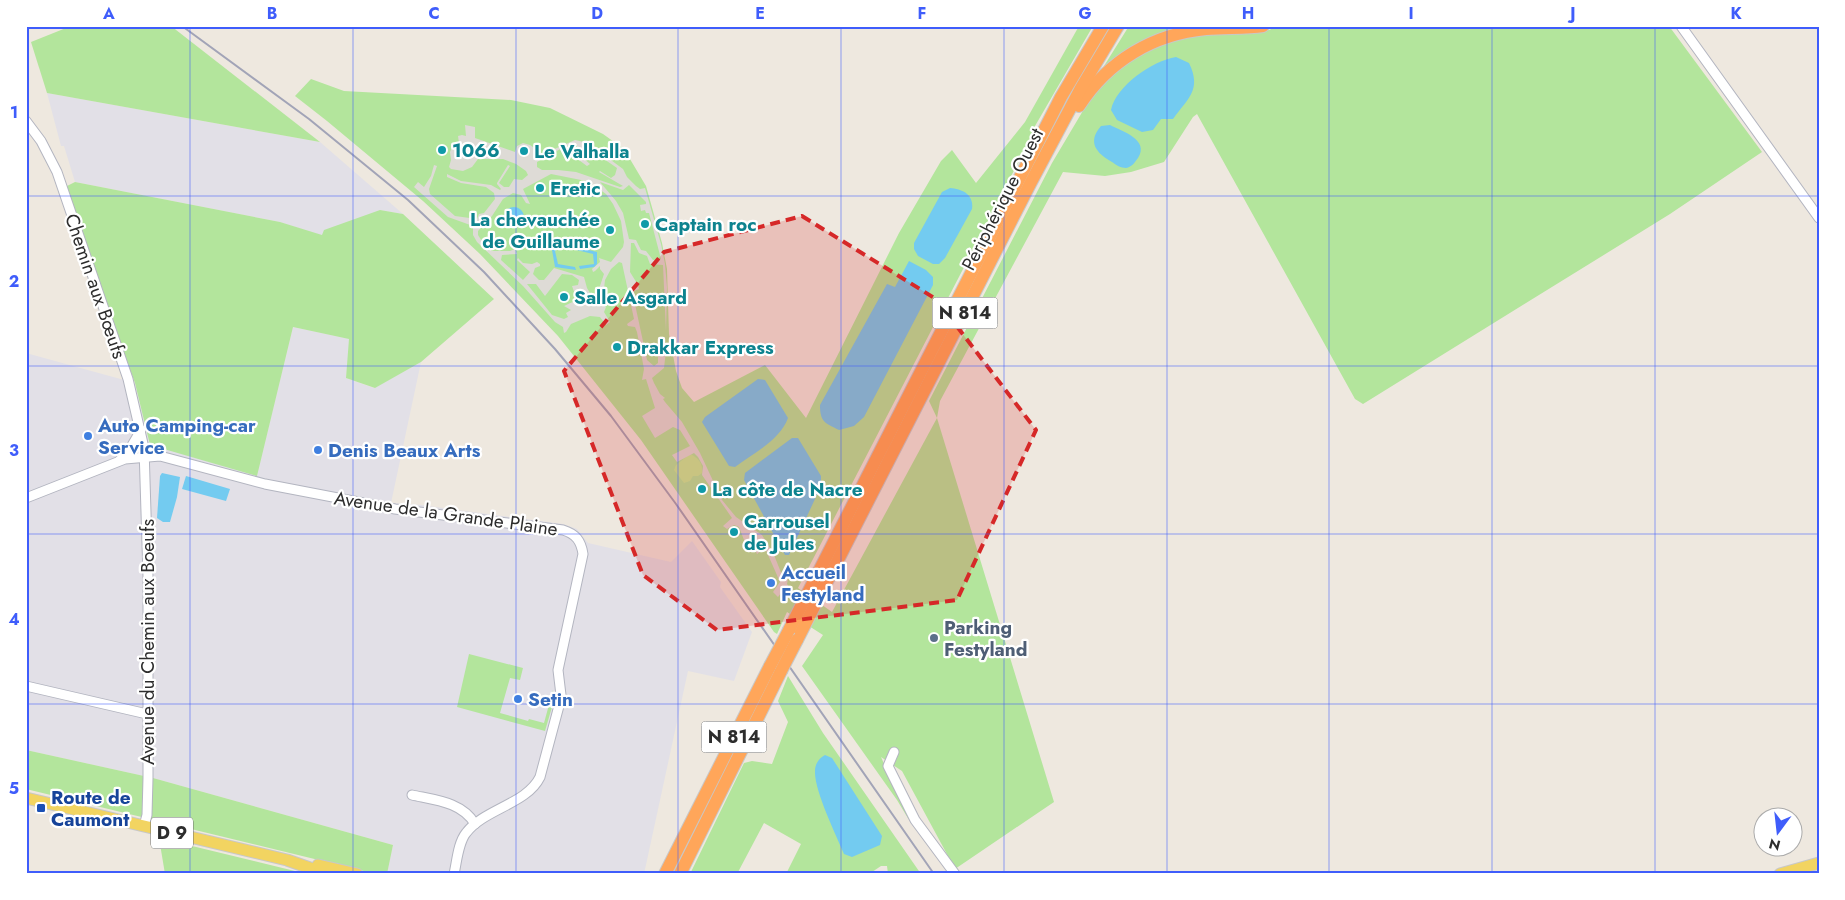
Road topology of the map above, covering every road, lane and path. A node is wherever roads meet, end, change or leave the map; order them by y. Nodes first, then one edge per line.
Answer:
1 (1103, 26) edge
2 (1118, 26) edge
3 (1263, 26) edge
4 (1681, 26) edge
5 (26, 121) edge
6 (1030, 184) junction
7 (1819, 218) edge
8 (141, 430) junction
9 (145, 458) junction
10 (116, 463) junction
11 (26, 498) edge
12 (804, 613) junction
13 (776, 668) junction
14 (26, 686) edge
15 (147, 714) junction
16 (894, 752) dead end
17 (412, 795) dead end
18 (26, 798) edge
19 (475, 824) junction
20 (144, 826) junction
21 (287, 860) junction
22 (1819, 864) edge
23 (327, 874) edge
24 (357, 874) edge
25 (454, 874) edge
26 (665, 874) edge
27 (680, 874) edge
28 (954, 874) edge
29 (1780, 874) edge

1 - 12 highway, Périphérique Ouest / N 814
2 - 6 highway, Périphérique Ouest / N 814
3 - 6 highway
4 - 7 street
5 - 8 street, Chemin aux Bœufs
6 - 12 highway, Périphérique Ouest / N 814
8 - 9 street, Chemin aux Bœufs
8 - 10 street
9 - 10 street, Avenue de la Grande Plaine
9 - 15 street, Avenue du Chemin aux Boeufs
9 - 19 street, Avenue de la Grande Plaine
10 - 11 street, Avenue de la Grande Plaine
12 - 13 highway, Périphérique Ouest / N 814, bridge
12 - 13 highway, Périphérique Ouest / N 814, bridge
13 - 26 highway, Périphérique Ouest / N 814
13 - 27 highway, Périphérique Ouest / N 814
14 - 15 street
15 - 20 street, Avenue du Chemin aux Boeufs
16 - 28 street
17 - 19 street
18 - 20 main road, D 9
19 - 25 street, Avenue de la Grande Plaine
20 - 21 main road, D 9
21 - 23 main road, D 9
21 - 24 main road, D 9
22 - 29 main road

